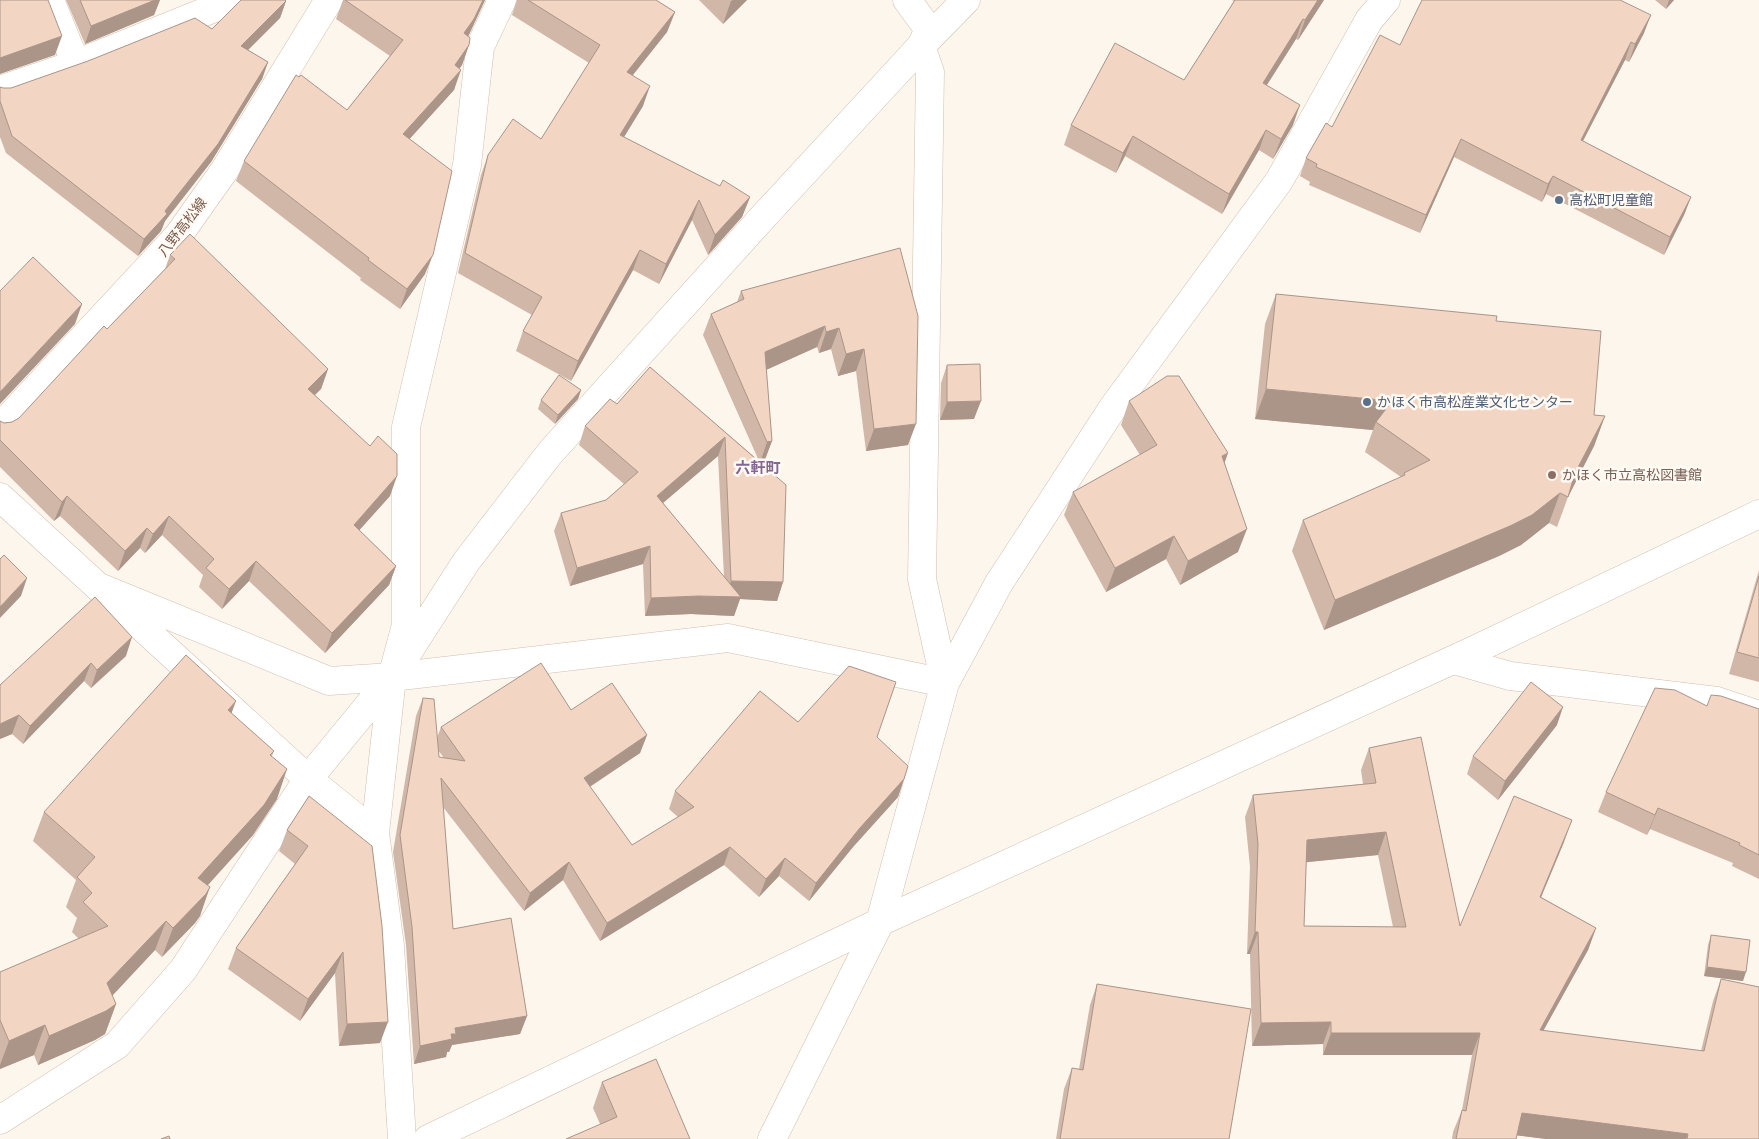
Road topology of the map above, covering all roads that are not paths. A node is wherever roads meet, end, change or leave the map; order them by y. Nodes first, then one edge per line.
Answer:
1 (50, 0) edge
2 (234, 0) edge
3 (329, 0) edge
4 (502, 0) edge
5 (907, 0) edge
6 (966, 0) edge
7 (1386, 0) edge
8 (922, 46) junction
9 (76, 64) junction
10 (0, 90) edge
11 (0, 427) edge
12 (0, 496) edge
13 (1759, 514) edge
14 (99, 587) junction
15 (1454, 660) junction
16 (392, 677) junction
17 (945, 683) junction
18 (1759, 715) edge
19 (308, 779) junction
20 (375, 833) junction
21 (880, 922) junction
22 (0, 1120) edge
23 (402, 1139) edge
24 (428, 1139) edge
25 (772, 1139) edge

1 - 9 street
2 - 9 street
3 - 11 street, 八野高松線
4 - 16 street
5 - 8 street
6 - 8 street
7 - 17 street
8 - 16 street
8 - 17 street
9 - 10 street
12 - 14 street
13 - 15 street
14 - 16 street
14 - 19 street
15 - 18 street
15 - 21 street
16 - 17 street
16 - 19 street
16 - 20 street
17 - 21 street
19 - 20 street
19 - 22 street
20 - 23 street
21 - 24 street
21 - 25 street

